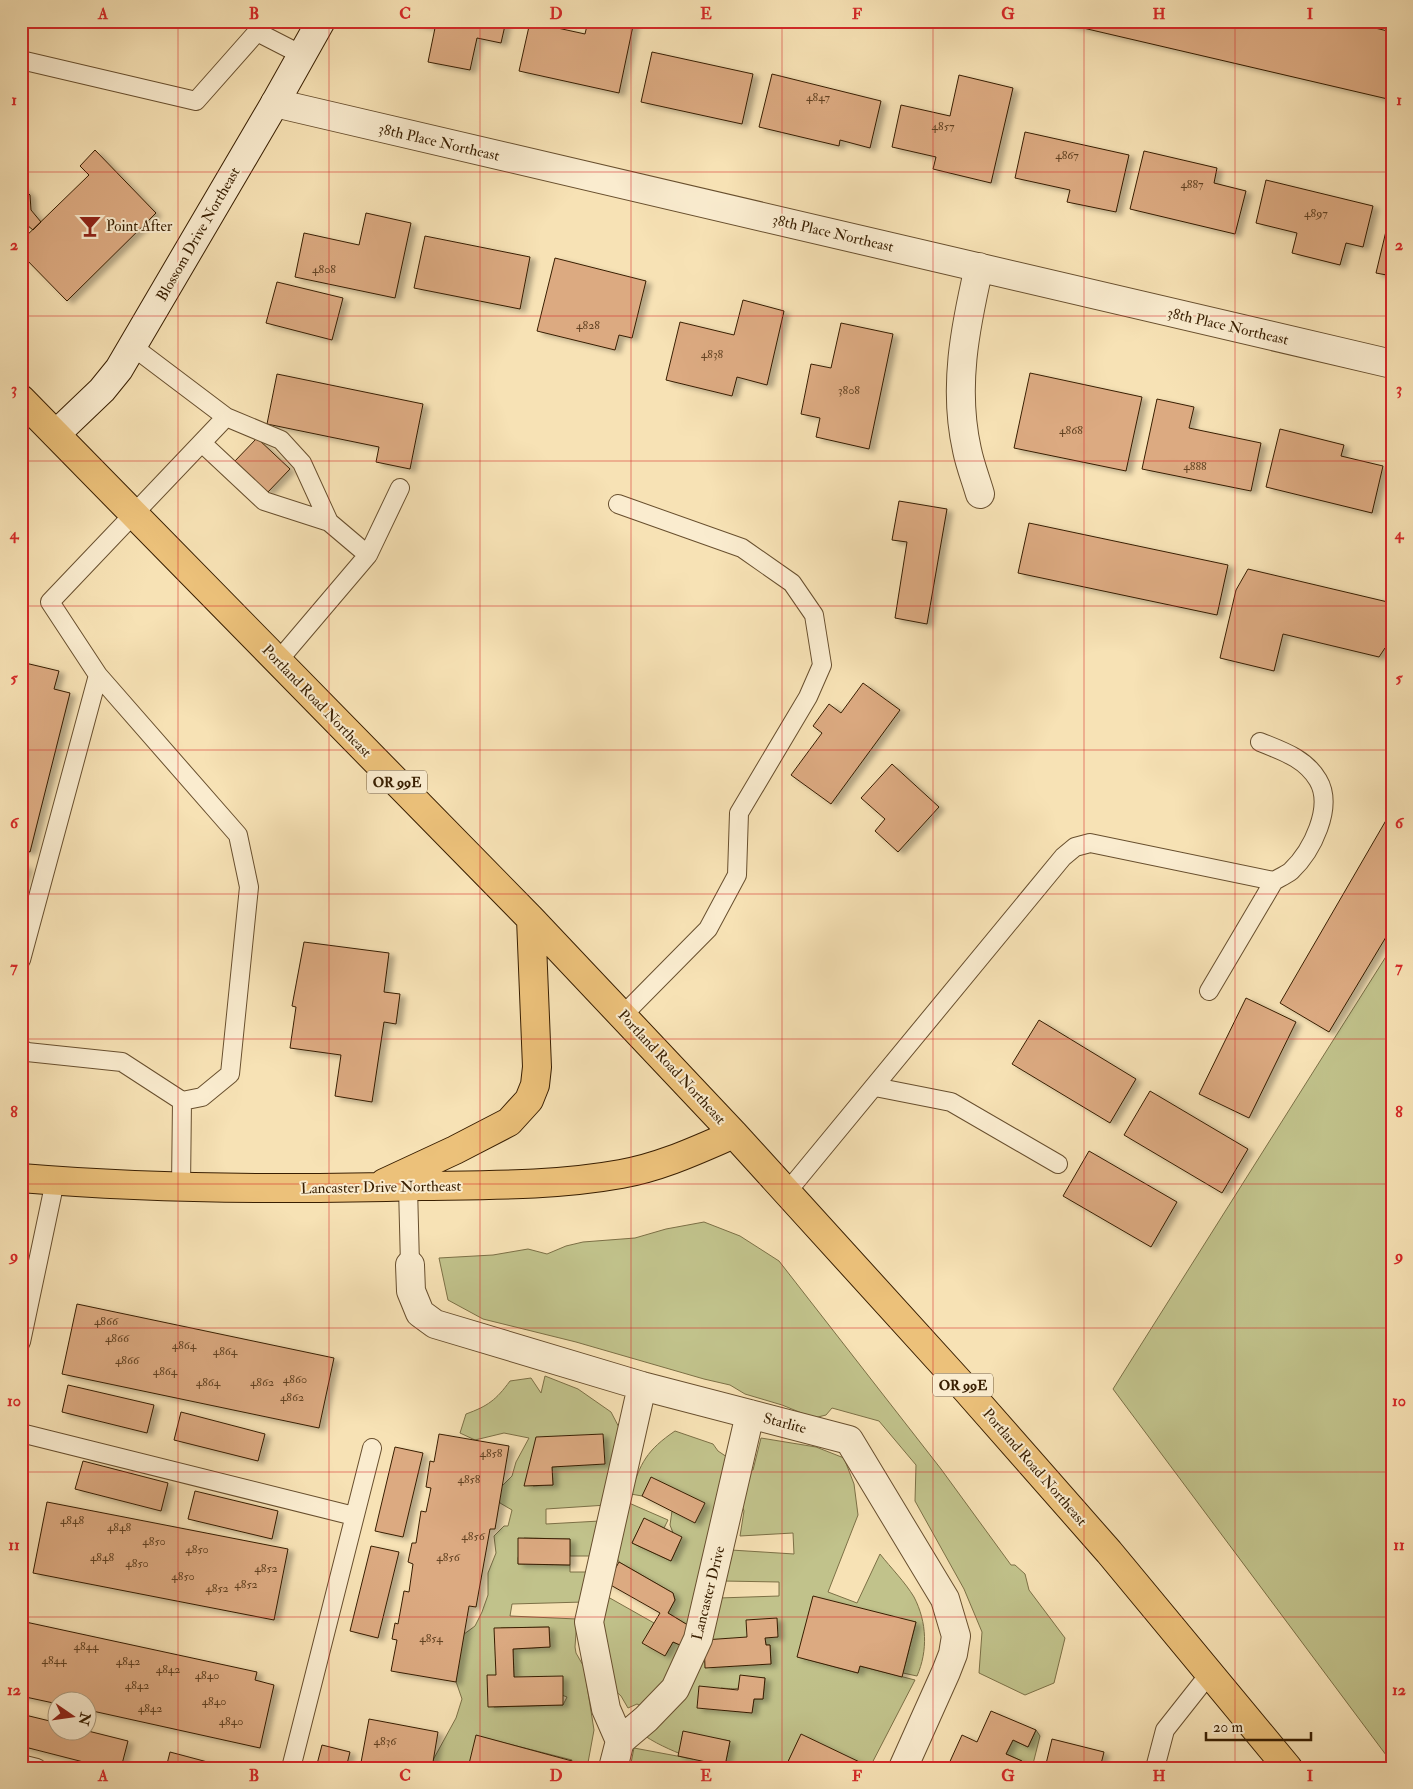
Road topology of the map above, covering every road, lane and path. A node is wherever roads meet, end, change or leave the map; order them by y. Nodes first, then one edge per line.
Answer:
1 (321, 21) edge
2 (302, 55) junction
3 (21, 60) edge
4 (275, 103) junction
5 (979, 267) junction
6 (132, 346) junction
7 (1392, 364) edge
8 (21, 399) edge
9 (226, 417) junction
10 (56, 434) junction
11 (202, 443) junction
12 (400, 488) dead end
13 (980, 494) dead end
14 (618, 504) dead end
15 (135, 514) junction
16 (329, 522) junction
17 (368, 555) junction
18 (278, 660) junction
19 (98, 675) junction
20 (1260, 742) dead end
21 (1274, 881) junction
22 (531, 919) junction
23 (21, 960) edge
24 (1209, 991) dead end
25 (623, 1015) junction
26 (21, 1048) edge
27 (875, 1087) junction
28 (182, 1100) junction
29 (734, 1134) junction
30 (1058, 1164) dead end
31 (21, 1178) edge
32 (55, 1181) junction
33 (408, 1186) junction
34 (181, 1187) junction
35 (373, 1188) junction
36 (787, 1192) junction
37 (410, 1265) joint
38 (21, 1342) edge
39 (642, 1386) junction
40 (750, 1414) junction
41 (21, 1433) edge
42 (372, 1448) dead end
43 (354, 1516) junction
44 (1210, 1673) junction
45 (620, 1741) junction
46 (21, 1764) edge
47 (37, 1768) edge
48 (291, 1768) edge
49 (613, 1768) edge
50 (903, 1768) edge
51 (1155, 1768) edge
52 (1288, 1768) edge

1 - 2 street, Blossom Drive Northeast
2 - 3 lane
2 - 4 street, Blossom Drive Northeast
4 - 5 street, 38th Place Northeast
4 - 6 street, Blossom Drive Northeast
5 - 7 street, 38th Place Northeast
5 - 13 street
6 - 9 lane
6 - 10 street, Blossom Drive Northeast
8 - 10 main road, Portland Road Northeast / OR 99E
9 - 11 lane
9 - 16 lane
10 - 15 main road, Portland Road Northeast / OR 99E
11 - 15 lane
11 - 16 lane
12 - 17 lane
14 - 25 lane
15 - 18 main road, Portland Road Northeast / OR 99E
15 - 19 lane
16 - 17 lane
17 - 18 lane
18 - 22 main road, Portland Road Northeast / OR 99E
19 - 23 lane
19 - 28 lane
20 - 21 lane
21 - 24 lane
21 - 27 lane
22 - 25 main road, Portland Road Northeast / OR 99E
22 - 35 main road
25 - 29 main road, Portland Road Northeast / OR 99E
26 - 28 lane
27 - 30 lane
27 - 36 lane
28 - 34 lane
29 - 33 main road, Lancaster Drive Northeast
29 - 36 main road, Portland Road Northeast / OR 99E
31 - 32 main road, Lancaster Drive Northeast
32 - 34 main road, Lancaster Drive Northeast
32 - 38 lane
33 - 35 main road, Lancaster Drive Northeast
33 - 37 lane
34 - 35 main road, Lancaster Drive Northeast
36 - 44 main road, Portland Road Northeast / OR 99E
37 - 39 street, Starlite
39 - 40 street, Starlite
39 - 45 street
40 - 45 street, Lancaster Drive
40 - 50 street, Starlite
41 - 43 lane
42 - 43 lane
43 - 48 lane
44 - 51 lane
44 - 52 main road, Portland Road Northeast / OR 99E
45 - 49 street
46 - 47 lane

